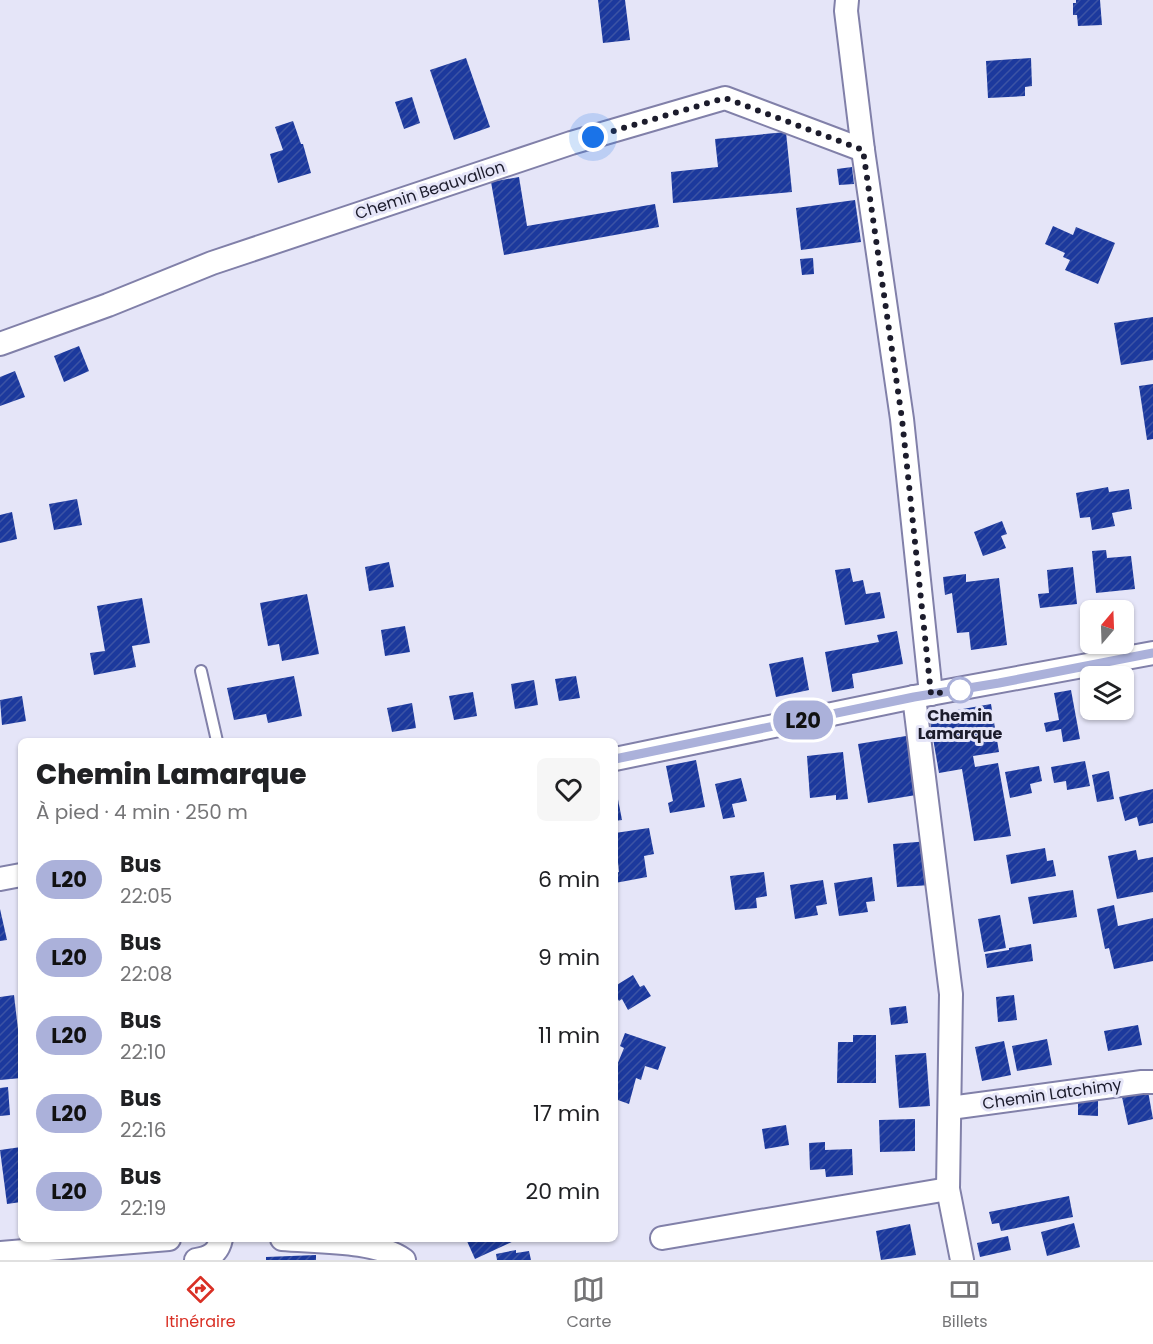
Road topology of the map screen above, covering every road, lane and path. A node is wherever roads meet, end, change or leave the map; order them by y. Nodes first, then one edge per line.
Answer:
1 (848, 0) edge
2 (863, 150) junction
3 (0, 344) edge
4 (1153, 653) edge
5 (201, 671) dead end
6 (922, 696) junction
7 (216, 738) edge
8 (618, 758) edge
9 (18, 876) edge
10 (0, 879) edge
11 (1153, 1082) edge
12 (950, 1108) junction
13 (948, 1189) junction
14 (662, 1238) dead end
15 (133, 1242) edge
16 (171, 1242) edge
17 (220, 1242) edge
18 (316, 1242) edge
19 (0, 1253) edge
20 (201, 1260) edge
21 (404, 1260) edge
22 (962, 1260) edge

1 - 2 street
2 - 3 street, Chemin Beauvallon
2 - 6 street
4 - 6 street
5 - 7 lane
6 - 8 street
6 - 12 street
9 - 10 street
11 - 12 street, Chemin Latchimy
12 - 13 street
13 - 14 street
13 - 22 street
15 - 19 street
16 - 20 street
17 - 20 street
18 - 21 street

